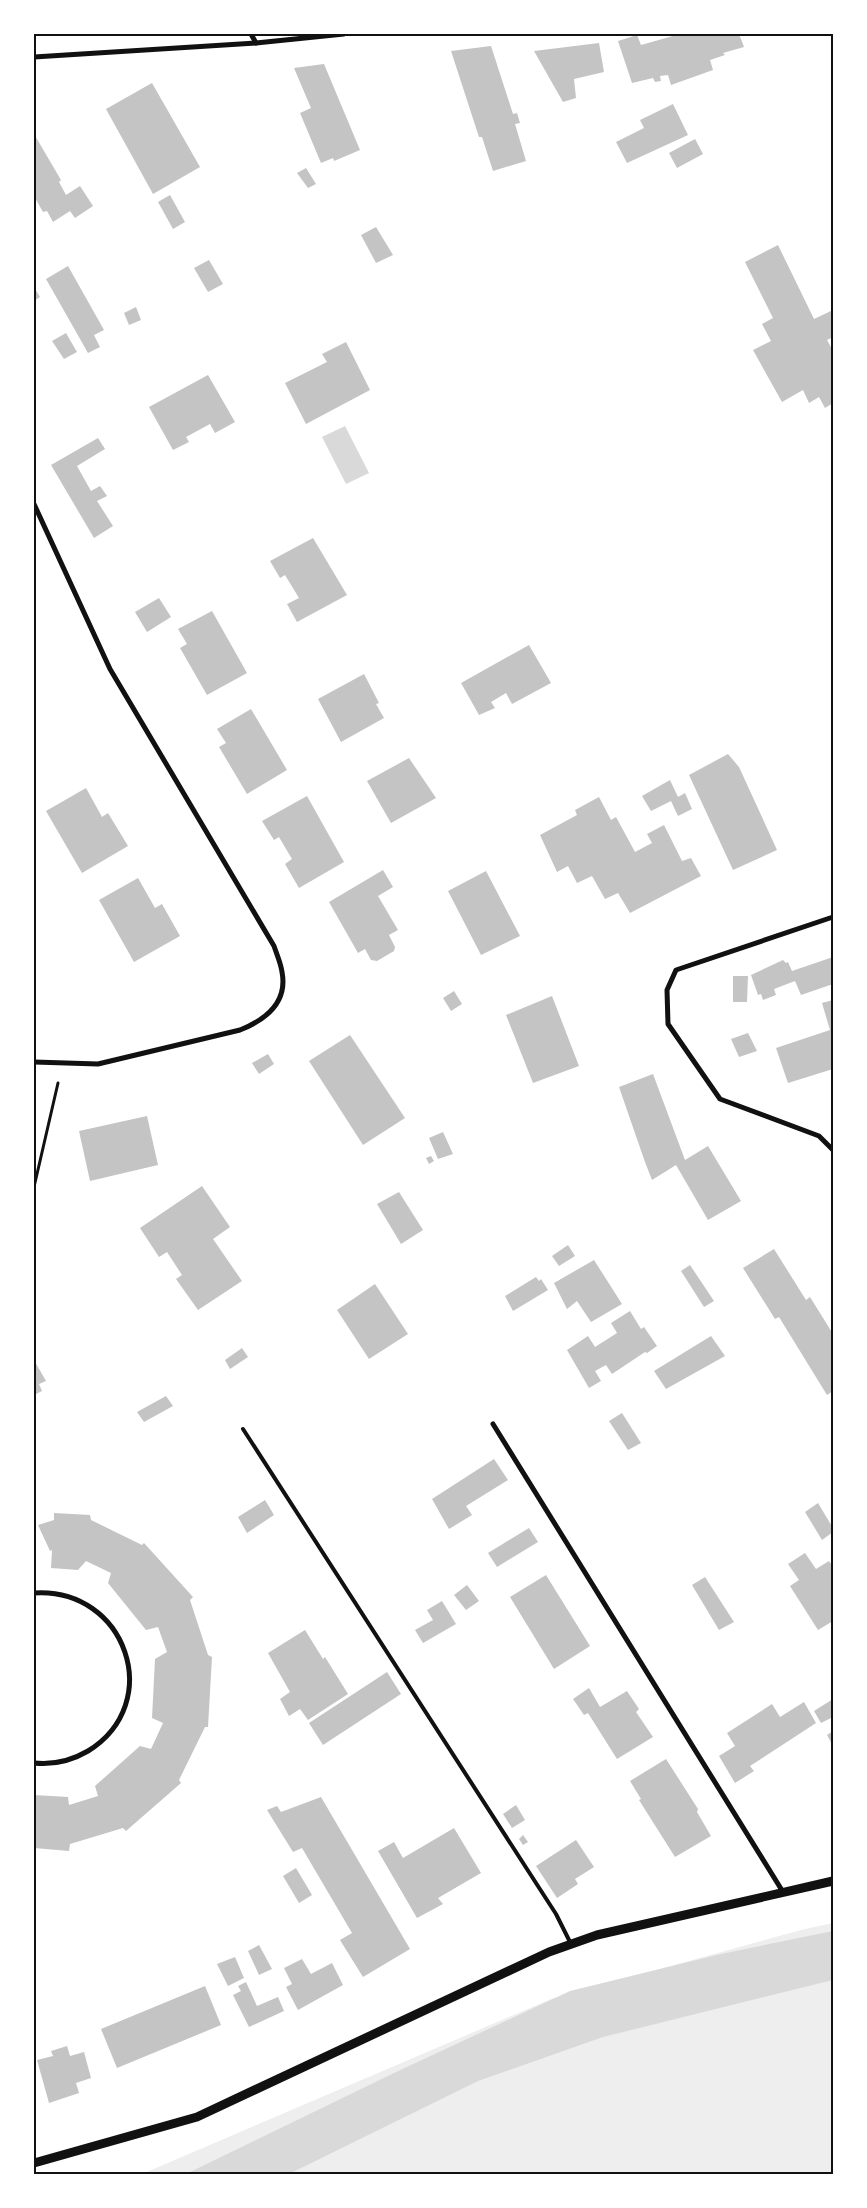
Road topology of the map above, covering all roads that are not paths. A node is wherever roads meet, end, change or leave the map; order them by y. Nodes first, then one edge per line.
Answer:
1 (251, 34) edge
2 (344, 34) edge
3 (256, 43) junction
4 (34, 57) edge
5 (34, 504) edge
6 (833, 917) edge
7 (34, 1062) edge
8 (833, 1150) edge
9 (493, 1424) dead end
10 (242, 1429) dead end
11 (34, 1593) edge
12 (34, 1763) edge
13 (833, 1880) edge
14 (783, 1892) junction
15 (571, 1944) junction
16 (34, 2162) edge

1 - 3 street
2 - 3 street
3 - 4 street
5 - 7 street
6 - 8 street
9 - 14 street
10 - 15 lane
11 - 12 street
13 - 14 street
14 - 15 street
15 - 16 street

